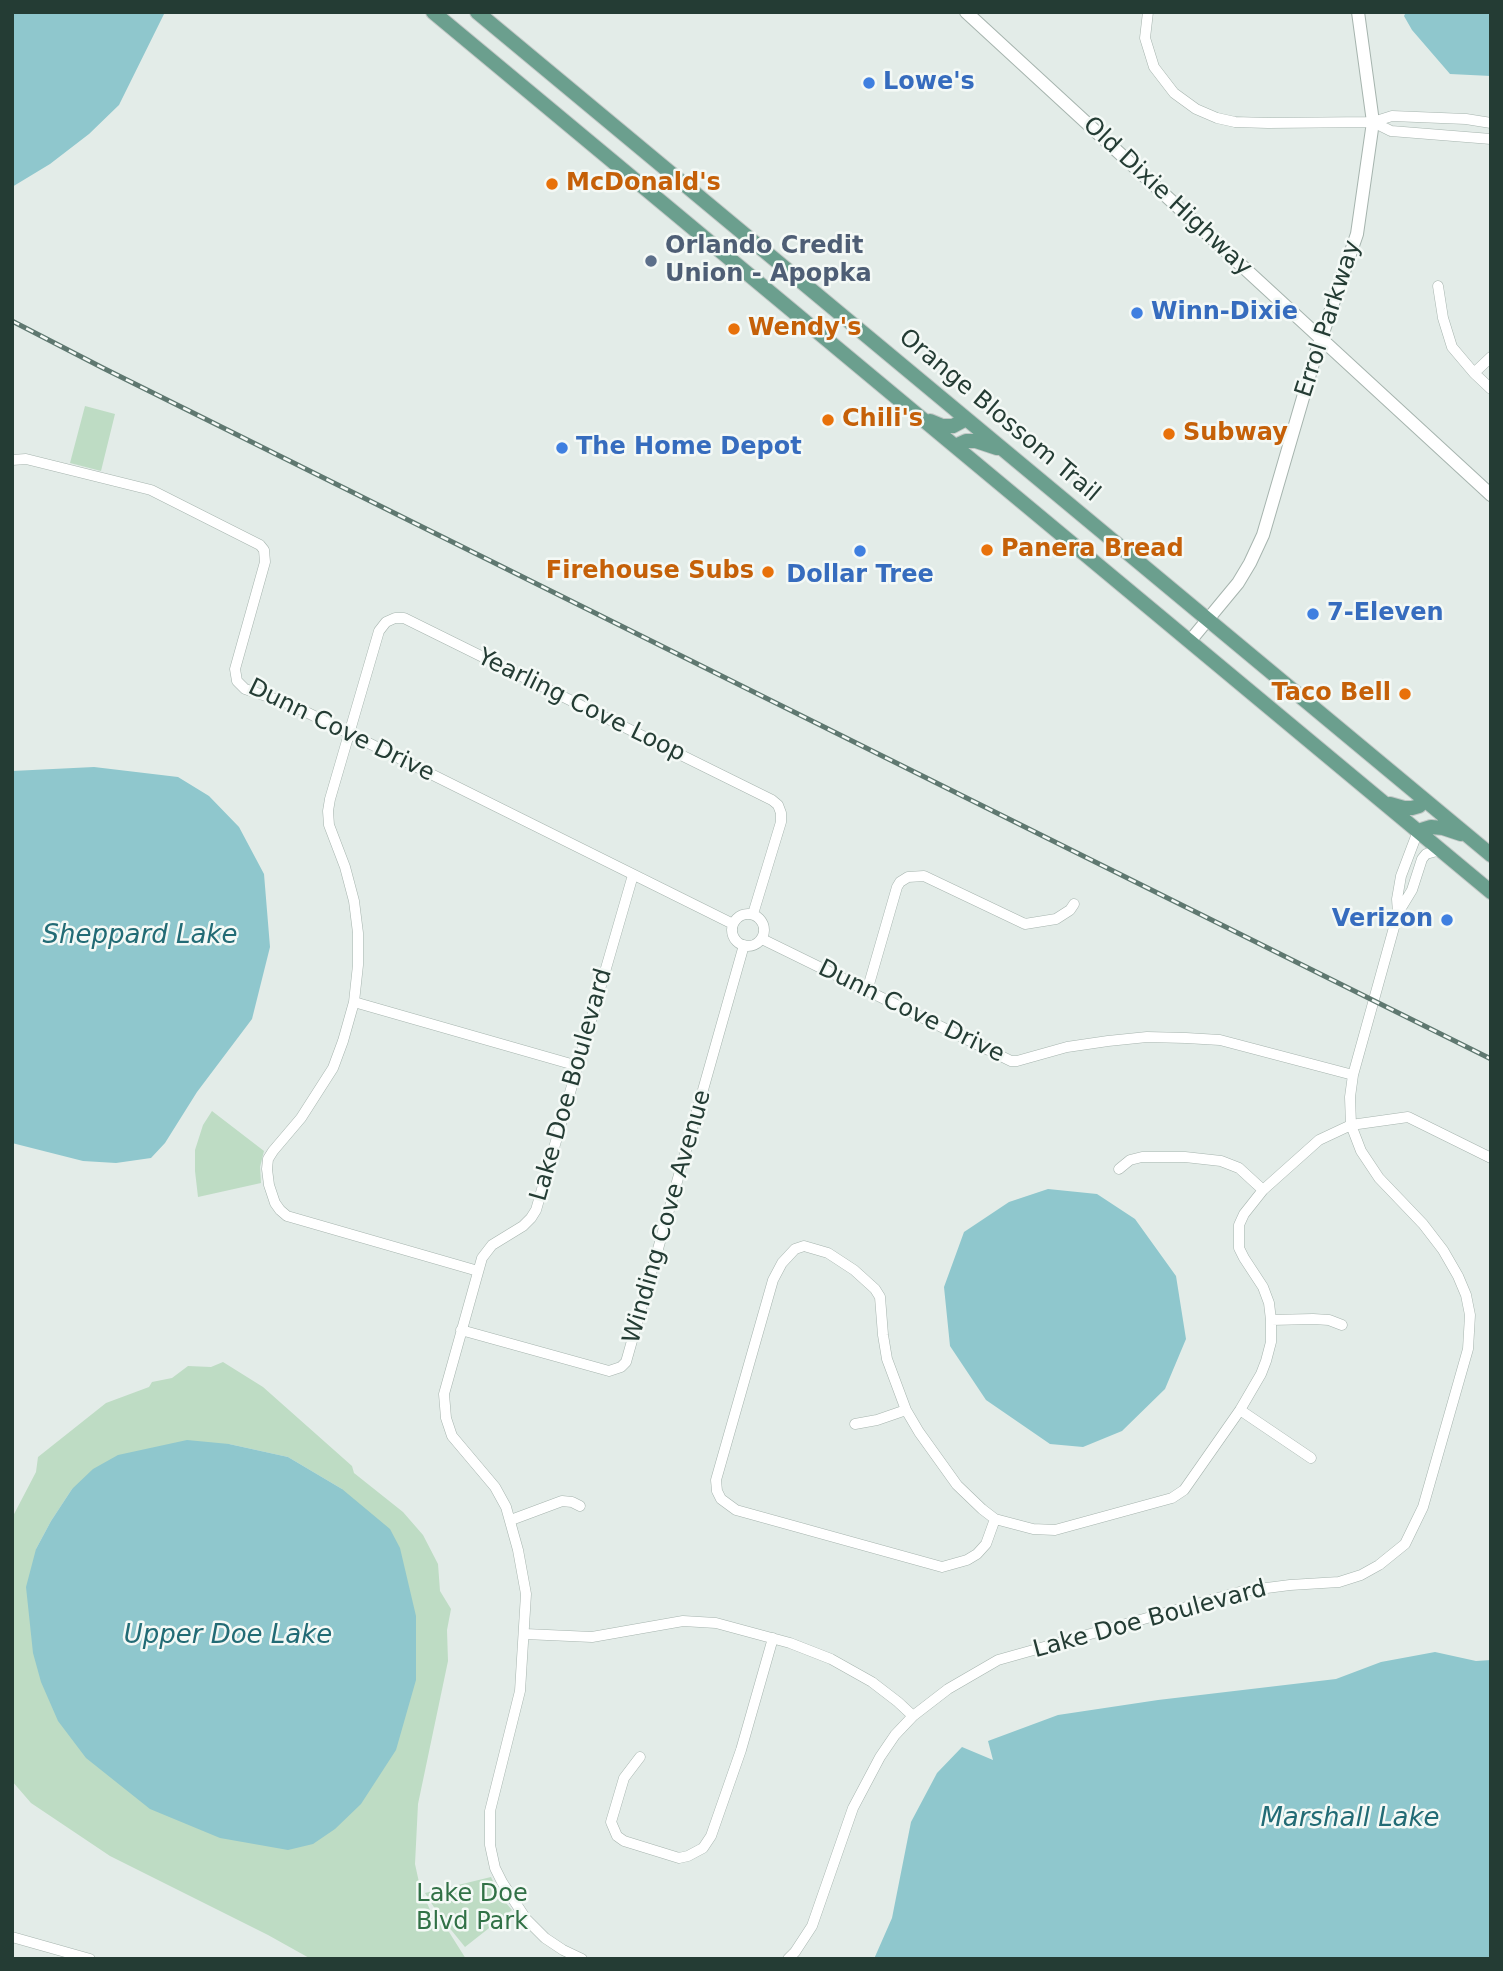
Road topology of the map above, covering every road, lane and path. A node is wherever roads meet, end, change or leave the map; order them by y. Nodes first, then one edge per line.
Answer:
1 (433, 12) edge
2 (477, 12) edge
3 (966, 12) edge
4 (1148, 12) edge
5 (1358, 12) edge
6 (1373, 122) junction
7 (1491, 123) edge
8 (1491, 139) edge
9 (1438, 286) dead end
10 (1321, 338) junction
11 (1491, 357) edge
12 (1474, 373) junction
13 (1491, 389) edge
14 (919, 416) junction
15 (966, 418) junction
16 (955, 446) junction
17 (1003, 450) junction
18 (12, 460) edge
19 (1491, 495) edge
20 (1208, 619) junction
21 (1190, 641) junction
22 (349, 733) junction
23 (1425, 800) junction
24 (1382, 801) junction
25 (1418, 831) junction
26 (1468, 836) junction
27 (1446, 854) junction
28 (1491, 855) edge
29 (633, 875) junction
30 (1491, 892) edge
31 (1074, 904) dead end
32 (1398, 913) junction
33 (753, 914) junction
34 (733, 923) junction
35 (762, 939) junction
36 (744, 945) junction
37 (867, 991) junction
38 (354, 1002) junction
39 (578, 1066) junction
40 (1353, 1075) junction
41 (1351, 1125) junction
42 (1491, 1158) edge
43 (1119, 1169) dead end
44 (1263, 1190) junction
45 (478, 1271) junction
46 (1271, 1321) junction
47 (1342, 1325) dead end
48 (461, 1331) junction
49 (1240, 1409) junction
50 (906, 1410) junction
51 (855, 1424) dead end
52 (1311, 1458) dead end
53 (580, 1506) dead end
54 (995, 1519) junction
55 (511, 1520) junction
56 (525, 1634) junction
57 (773, 1638) junction
58 (913, 1716) junction
59 (639, 1758) dead end
60 (12, 1937) edge
61 (90, 1959) edge
62 (582, 1959) edge
63 (788, 1959) edge

1 - 14 main road, Orange Blossom Trail
2 - 15 main road, Orange Blossom Trail
3 - 10 street, Old Dixie Highway
4 - 6 street
5 - 6 street, Errol Parkway
6 - 7 street
6 - 8 street
6 - 10 street, Errol Parkway
9 - 12 street
10 - 19 street, Old Dixie Highway
10 - 20 street, Errol Parkway
11 - 12 street
12 - 13 street
14 - 15 main road
14 - 16 main road, Orange Blossom Trail
15 - 17 main road, Orange Blossom Trail
16 - 17 main road
16 - 21 main road, Orange Blossom Trail
17 - 20 main road, Orange Blossom Trail
18 - 22 street, Dunn Cove Drive
20 - 21 street, Errol Parkway
20 - 23 main road, Orange Blossom Trail
21 - 24 main road, Orange Blossom Trail
22 - 29 street, Dunn Cove Drive
22 - 33 street, Yearling Cove Loop
22 - 38 street
23 - 24 main road
23 - 26 main road, Orange Blossom Trail
24 - 25 main road, Orange Blossom Trail
25 - 26 main road
25 - 27 main road, Orange Blossom Trail
25 - 32 street, Lake Doe Boulevard
26 - 28 main road, Orange Blossom Trail
27 - 30 main road, Orange Blossom Trail
27 - 32 street, Lake Doe Boulevard
29 - 34 street, Dunn Cove Drive
29 - 39 street, Lake Doe Boulevard
31 - 37 street
32 - 40 street, Lake Doe Boulevard
33 - 34 street
33 - 35 street
34 - 36 street
35 - 36 street
35 - 37 street, Dunn Cove Drive
36 - 48 street, Winding Cove Avenue
37 - 40 street, Dunn Cove Drive
38 - 39 street
38 - 45 street
39 - 45 street, Lake Doe Boulevard
40 - 41 street, Lake Doe Boulevard
41 - 42 street
41 - 44 street
41 - 58 street, Lake Doe Boulevard
43 - 44 street
44 - 46 street
45 - 48 street, Lake Doe Boulevard
46 - 47 street
46 - 49 street
48 - 55 street, Lake Doe Boulevard
49 - 52 street
49 - 54 street
50 - 51 street
50 - 54 street
50 - 54 street
53 - 55 street
55 - 56 street, Lake Doe Boulevard
56 - 57 street
56 - 62 street, Lake Doe Boulevard
57 - 58 street
57 - 59 street
58 - 63 street, Lake Doe Boulevard
60 - 61 street

